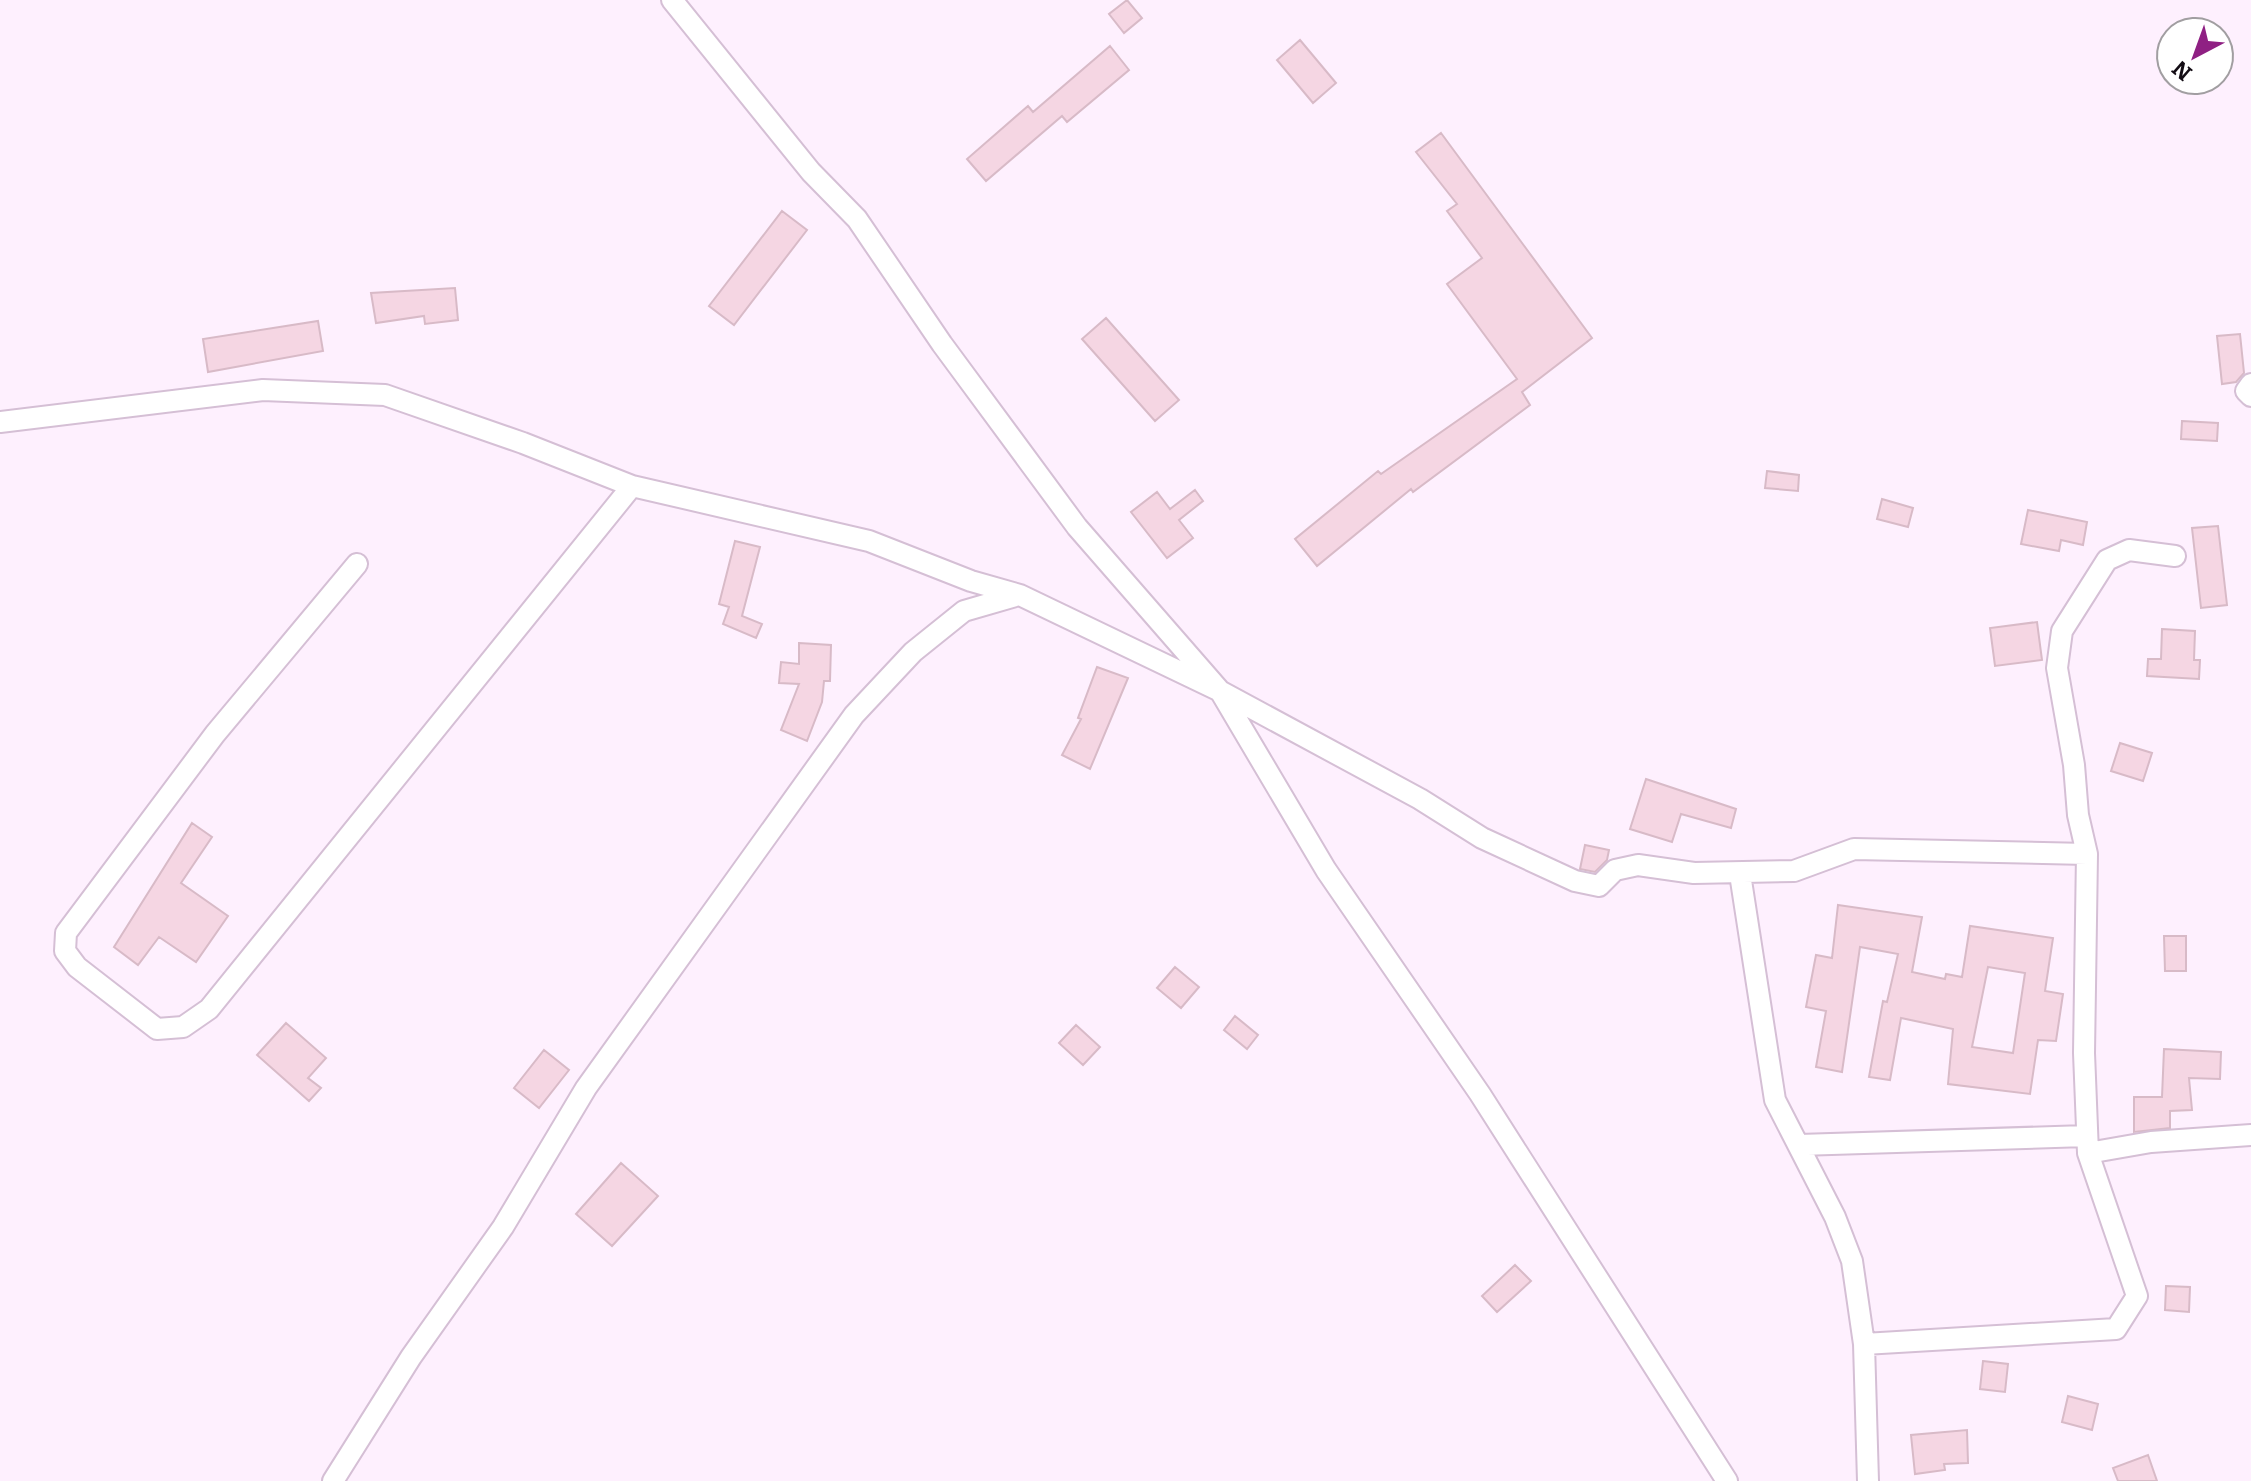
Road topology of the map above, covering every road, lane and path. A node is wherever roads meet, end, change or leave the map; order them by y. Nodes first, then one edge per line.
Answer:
1 (672, 0) edge
2 (2251, 384) edge
3 (2251, 396) edge
4 (0, 422) edge
5 (632, 486) junction
6 (2175, 556) dead end
7 (357, 564) dead end
8 (971, 581) junction
9 (1020, 595) junction
10 (964, 611) junction
11 (1220, 691) junction
12 (2087, 854) junction
13 (1740, 874) junction
14 (2251, 1135) edge
15 (2087, 1144) junction
16 (1799, 1145) junction
17 (1864, 1344) junction
18 (333, 1481) edge
19 (1727, 1481) edge
20 (1868, 1481) edge

1 - 11 street
2 - 3 street
4 - 5 street
5 - 7 street
5 - 8 street
6 - 12 street
8 - 9 street
8 - 10 street
9 - 10 street
9 - 11 street
10 - 18 street
11 - 13 street
11 - 19 street
12 - 13 street
12 - 15 street
13 - 16 street
14 - 15 street
15 - 16 street
15 - 17 street
16 - 17 street
17 - 20 street

